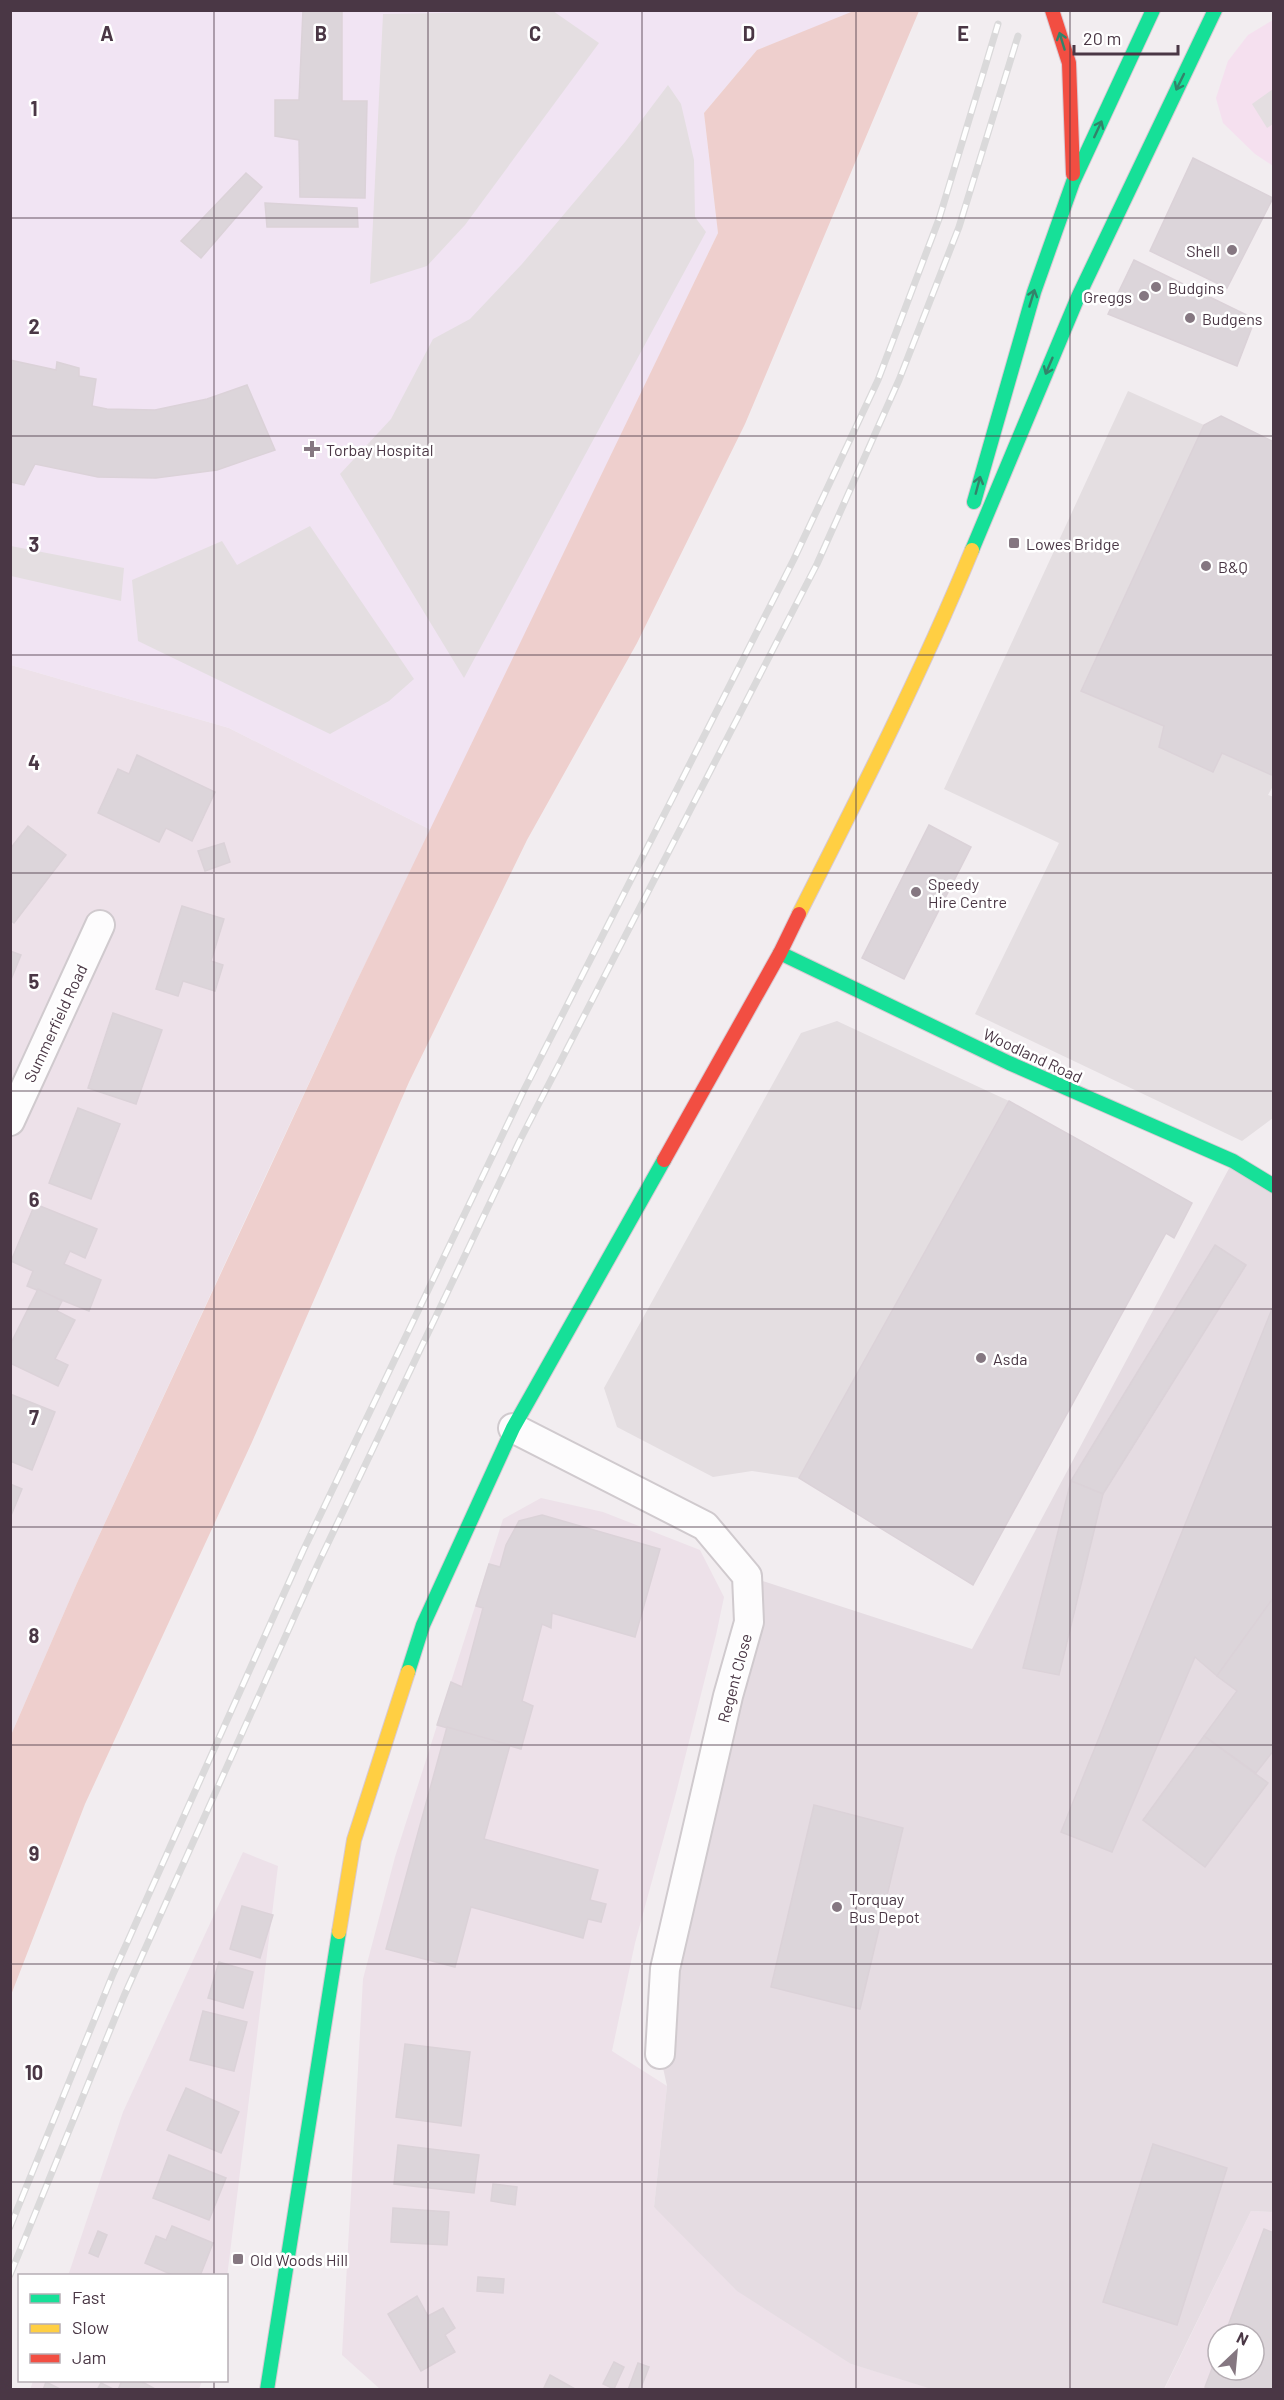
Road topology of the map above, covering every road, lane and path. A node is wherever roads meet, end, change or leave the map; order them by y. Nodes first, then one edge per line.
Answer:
1 (1052, 10) edge
2 (1153, 10) edge
3 (1215, 10) edge
4 (1073, 182) junction
5 (942, 623) junction
6 (100, 925) dead end
7 (780, 953) junction
8 (10, 1121) edge
9 (1274, 1186) edge
10 (513, 1428) junction
11 (660, 2054) dead end
12 (267, 2390) edge

4 -> 1 main road
4 -> 2 main road
3 -> 5 main road
5 -> 4 main road
5 - 7 main road
6 - 8 street, Summerfield Road
7 - 9 main road, Woodland Road
7 - 10 main road
10 - 11 street, Regent Close
10 - 12 main road

